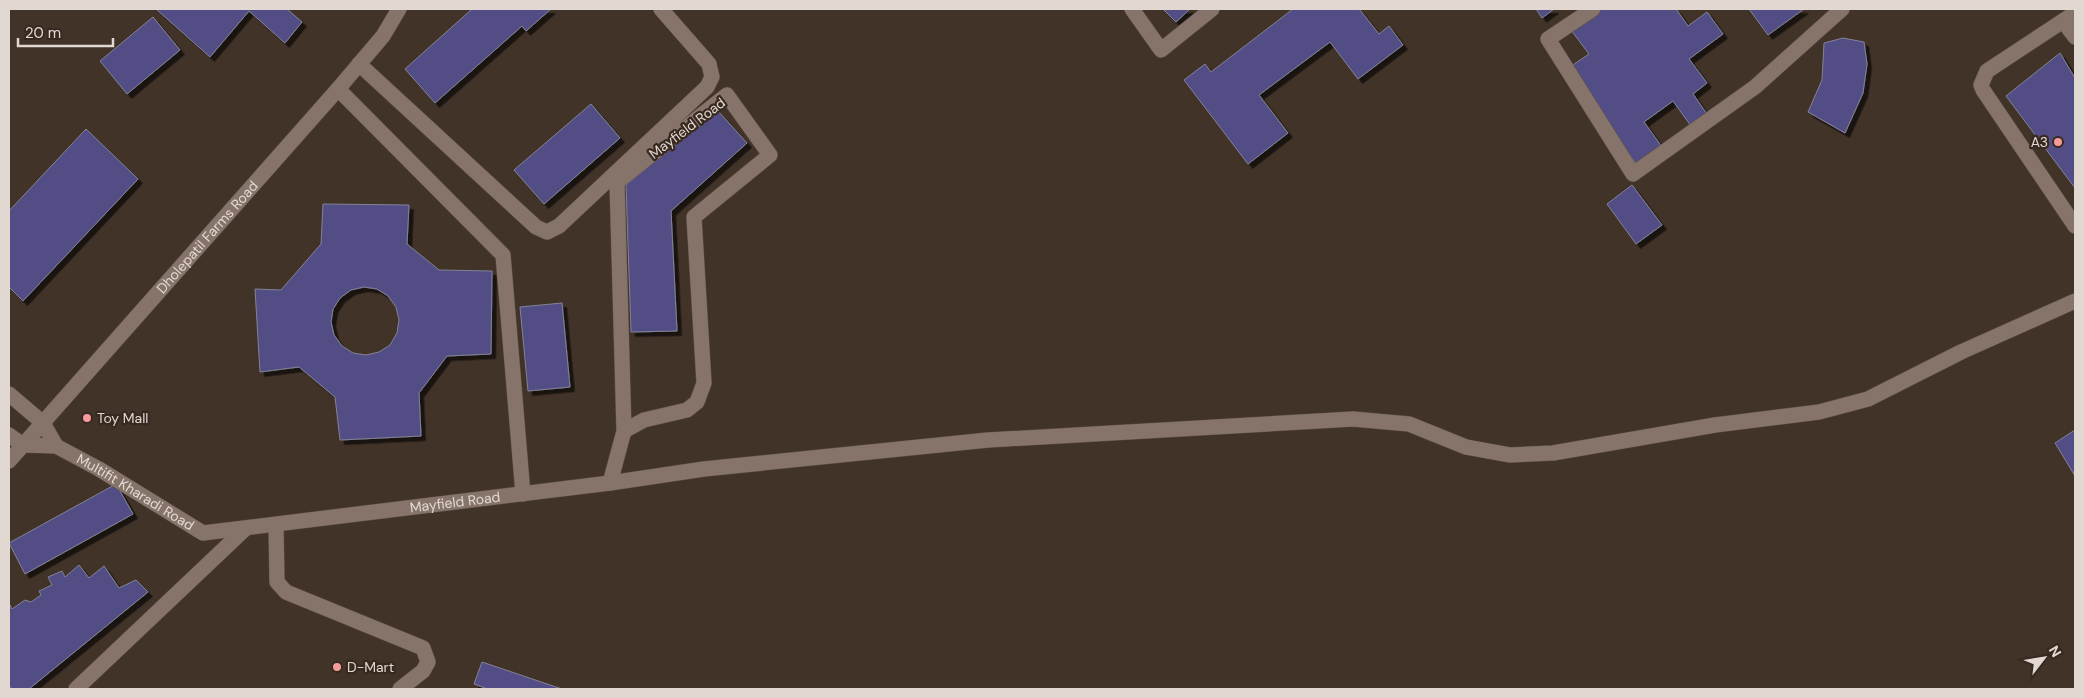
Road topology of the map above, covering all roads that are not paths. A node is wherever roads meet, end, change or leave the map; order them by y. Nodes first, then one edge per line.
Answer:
1 (399, 9) edge
2 (661, 9) edge
3 (1132, 9) edge
4 (1212, 9) edge
5 (1593, 9) edge
6 (1842, 9) edge
7 (2069, 17) edge
8 (2075, 37) edge
9 (359, 64) junction
10 (338, 89) junction
11 (2075, 226) edge
12 (2075, 301) edge
13 (9, 394) edge
14 (43, 423) junction
15 (624, 431) junction
16 (9, 435) edge
17 (23, 445) junction
18 (56, 446) junction
19 (9, 461) edge
20 (610, 483) junction
21 (524, 494) junction
22 (276, 525) junction
23 (246, 528) junction
24 (76, 689) edge
25 (400, 689) edge

1 - 9 street, Dholepatil Farms Road
2 - 9 street
3 - 4 street
5 - 6 street
7 - 8 street
7 - 11 street
9 - 10 street, Dholepatil Farms Road
10 - 14 street, Dholepatil Farms Road
10 - 21 street
12 - 20 street
13 - 14 street
14 - 17 street, Dholepatil Farms Road
14 - 18 street
15 - 15 street, Mayfield Road
15 - 20 street, Mayfield Road
16 - 17 street
17 - 18 street
17 - 19 street, Dholepatil Farms Road
18 - 23 street, Multifit Kharadi Road
20 - 21 street, Mayfield Road
21 - 22 street, Mayfield Road
22 - 23 street, Mayfield Road
22 - 25 street
23 - 24 street

